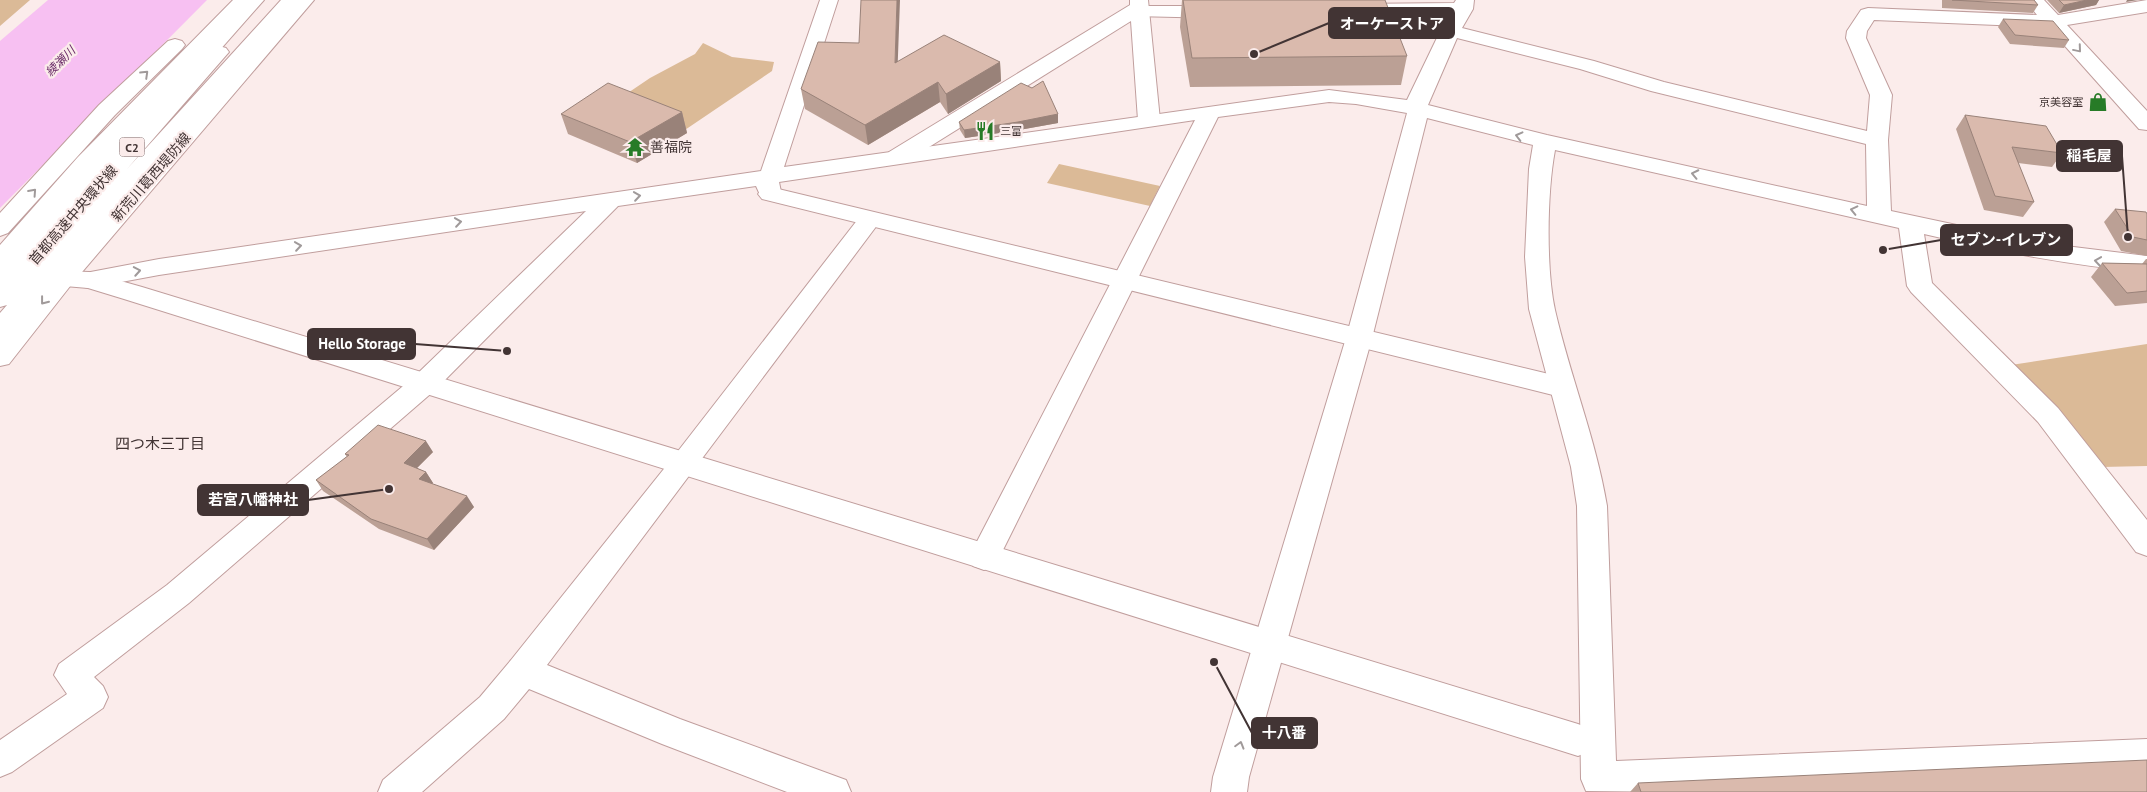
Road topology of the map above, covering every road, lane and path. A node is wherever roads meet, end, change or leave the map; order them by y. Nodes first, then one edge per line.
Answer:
1 (221, 0) edge
2 (244, 0) edge
3 (255, 0) edge
4 (268, 0) edge
5 (291, 0) edge
6 (305, 0) edge
7 (830, 0) edge
8 (2034, 0) edge
9 (2147, 6) edge
10 (1140, 7) edge
11 (1338, 10) edge
12 (1233, 12) edge
13 (1460, 13) edge
14 (2054, 21) junction
15 (1418, 111) junction
16 (1210, 112) junction
17 (1149, 120) junction
18 (2147, 124) edge
19 (1877, 140) junction
20 (1545, 142) junction
21 (897, 157) junction
22 (770, 185) junction
23 (612, 199) junction
24 (1879, 216) junction
25 (870, 219) junction
26 (1910, 224) junction
27 (0, 228) edge
28 (0, 260) edge
29 (2147, 264) edge
30 (76, 279) junction
31 (1125, 282) junction
32 (0, 283) edge
33 (0, 298) edge
34 (0, 331) edge
35 (1358, 338) junction
36 (0, 357) edge
37 (425, 383) junction
38 (1558, 386) junction
39 (685, 463) junction
40 (2147, 543) edge
41 (984, 557) junction
42 (1269, 643) junction
43 (523, 671) junction
44 (1587, 743) junction
45 (2147, 756) edge
46 (0, 760) edge
47 (396, 792) edge
48 (833, 792) edge
49 (1229, 792) edge

27 -> 1 main road
2 - 28 main road
3 - 32 main road
4 - 33 main road, 首都高速中央環状線 / C2
5 - 34 main road
6 - 30 main road, 新荒川葛西堤防線
7 - 22 main road
8 - 14 main road
9 - 14 main road
10 - 12 main road
10 - 17 main road
10 - 21 main road
11 - 13 main road
13 - 15 main road
13 - 19 main road
14 -> 18 main road
14 - 19 main road
15 - 16 main road
20 -> 15 main road
15 - 35 main road
16 - 17 main road
16 - 31 main road
17 - 21 main road
19 - 24 main road
24 -> 20 main road
20 - 38 main road
21 - 22 main road
23 -> 22 main road
22 - 25 main road
30 -> 23 main road
23 - 37 main road
24 - 26 main road
25 - 31 main road
25 - 39 main road
29 -> 26 main road
26 - 40 main road
30 -> 36 main road, 新荒川葛西堤防線
30 - 37 main road
31 - 35 main road
31 - 41 main road
35 - 38 main road
35 - 42 main road
37 - 39 main road
37 - 46 main road
38 - 44 main road
39 - 41 main road
39 - 43 main road
41 - 42 main road
42 - 44 main road
49 -> 42 main road
43 - 47 main road
43 - 48 main road
44 - 45 main road

